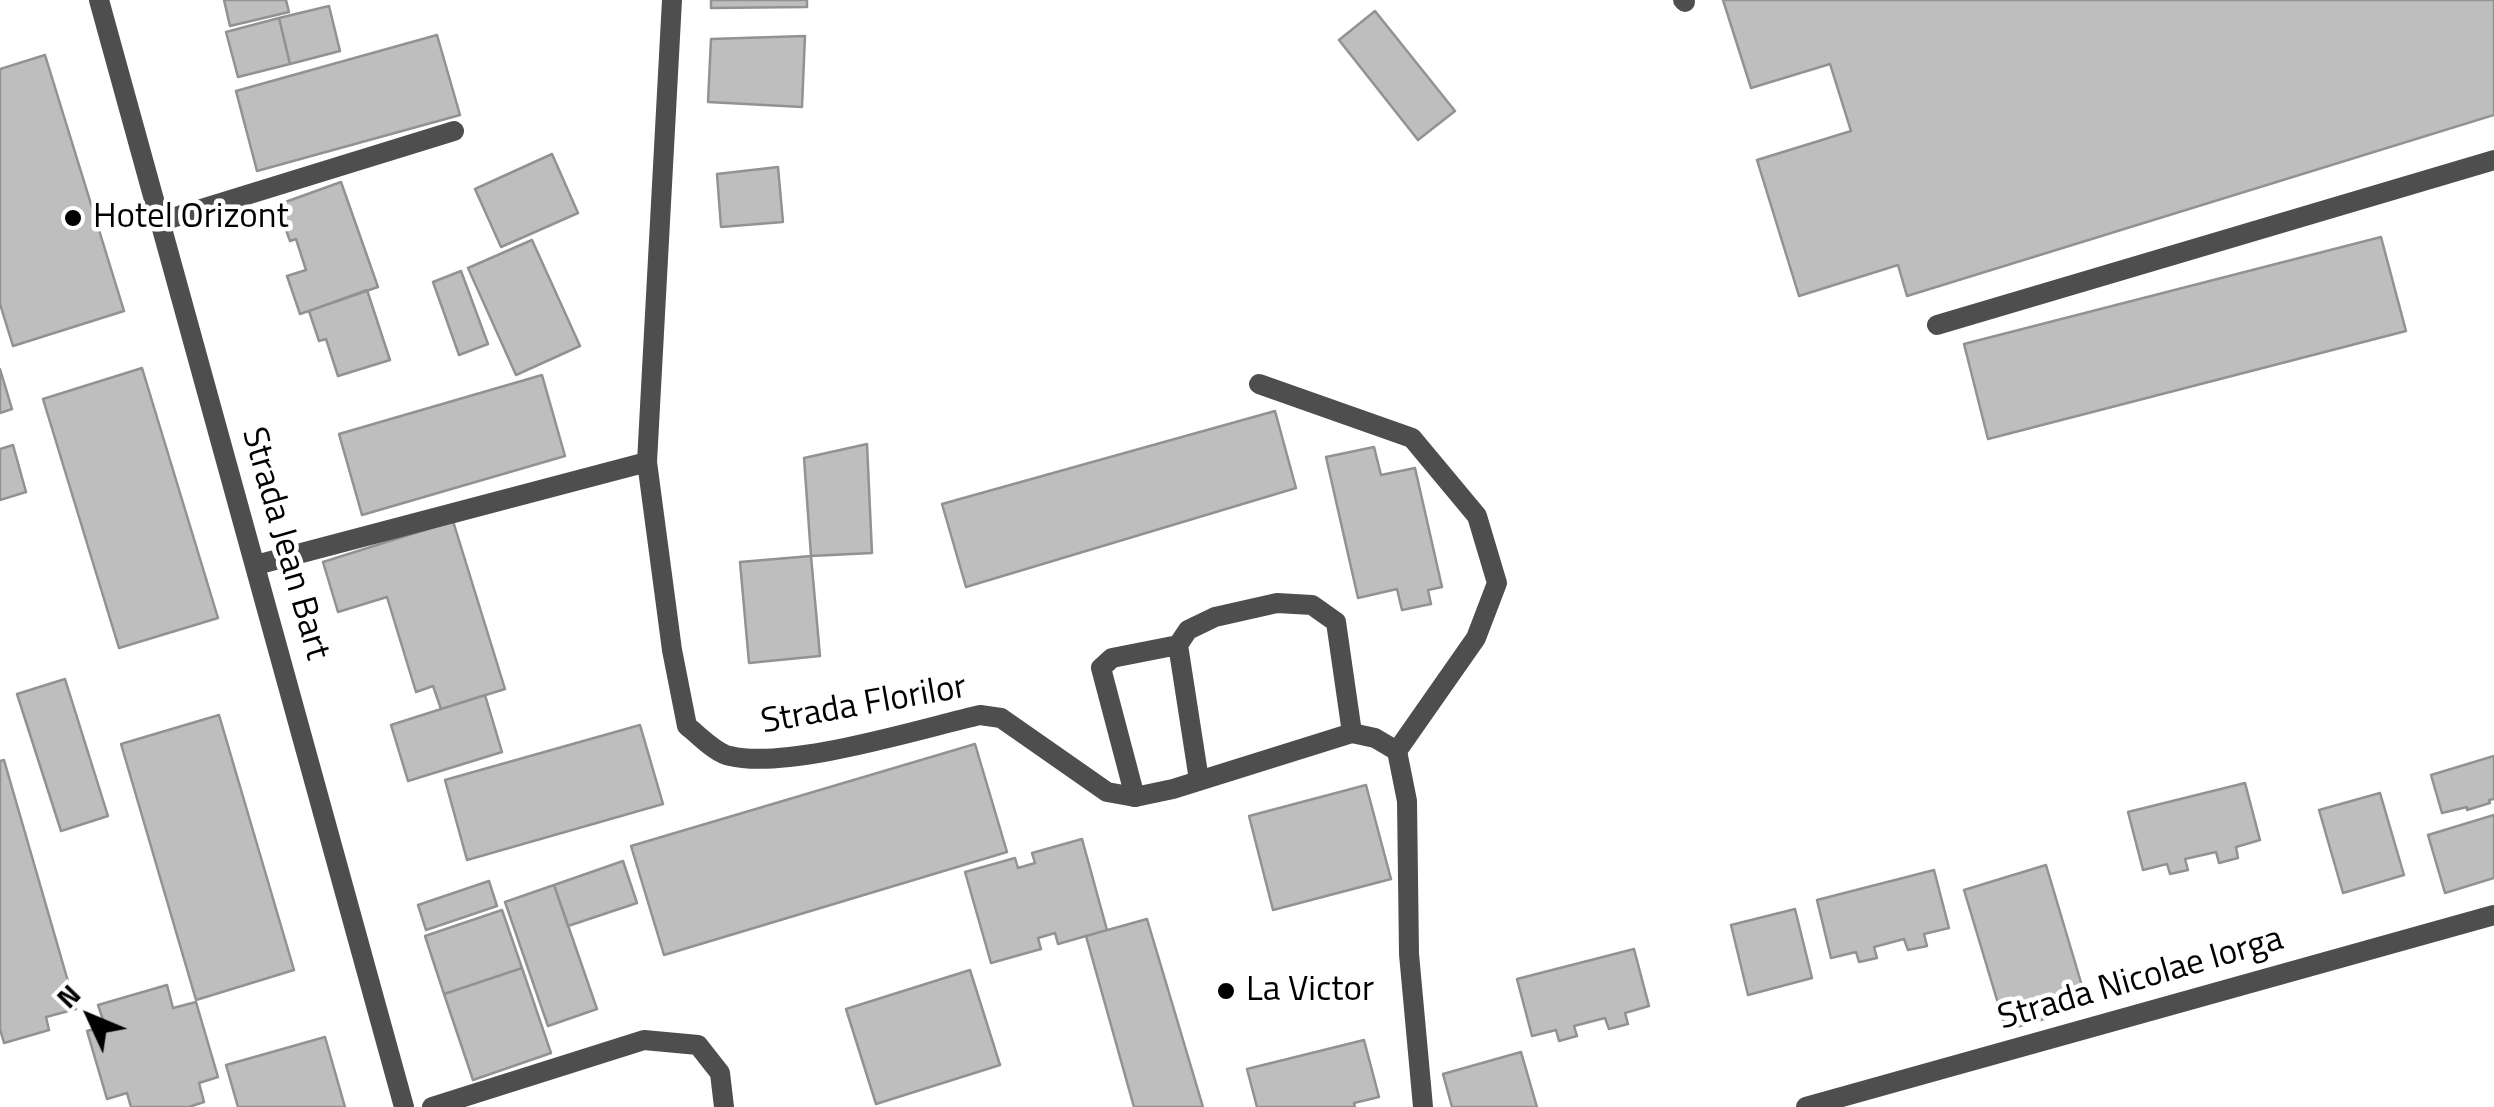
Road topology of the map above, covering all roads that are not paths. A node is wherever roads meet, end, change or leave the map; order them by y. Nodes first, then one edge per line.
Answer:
1 (99, 0) edge
2 (672, 0) edge
3 (454, 131) dead end
4 (2494, 160) edge
5 (159, 222) junction
6 (1937, 325) dead end
7 (1259, 384) dead end
8 (647, 462) junction
9 (256, 565) junction
10 (1178, 645) junction
11 (1352, 733) junction
12 (1397, 751) junction
13 (1199, 780) junction
14 (1135, 797) junction
15 (2494, 915) edge
16 (404, 1107) edge
17 (432, 1107) edge
18 (724, 1107) edge
19 (1423, 1107) edge
20 (1806, 1107) edge

1 - 5 street, Strada Jean Bart
2 - 8 street, Strada Florilor
3 - 5 street
4 - 6 street
5 - 9 street, Strada Jean Bart
7 - 12 street
8 - 9 street
8 - 14 street, Strada Florilor
9 - 16 street, Strada Jean Bart
10 - 11 street
10 - 13 street
10 - 14 street
11 - 12 street
11 - 13 street
12 - 19 street
13 - 14 street
15 - 20 street, Strada Nicolae Iorga
17 - 18 street

